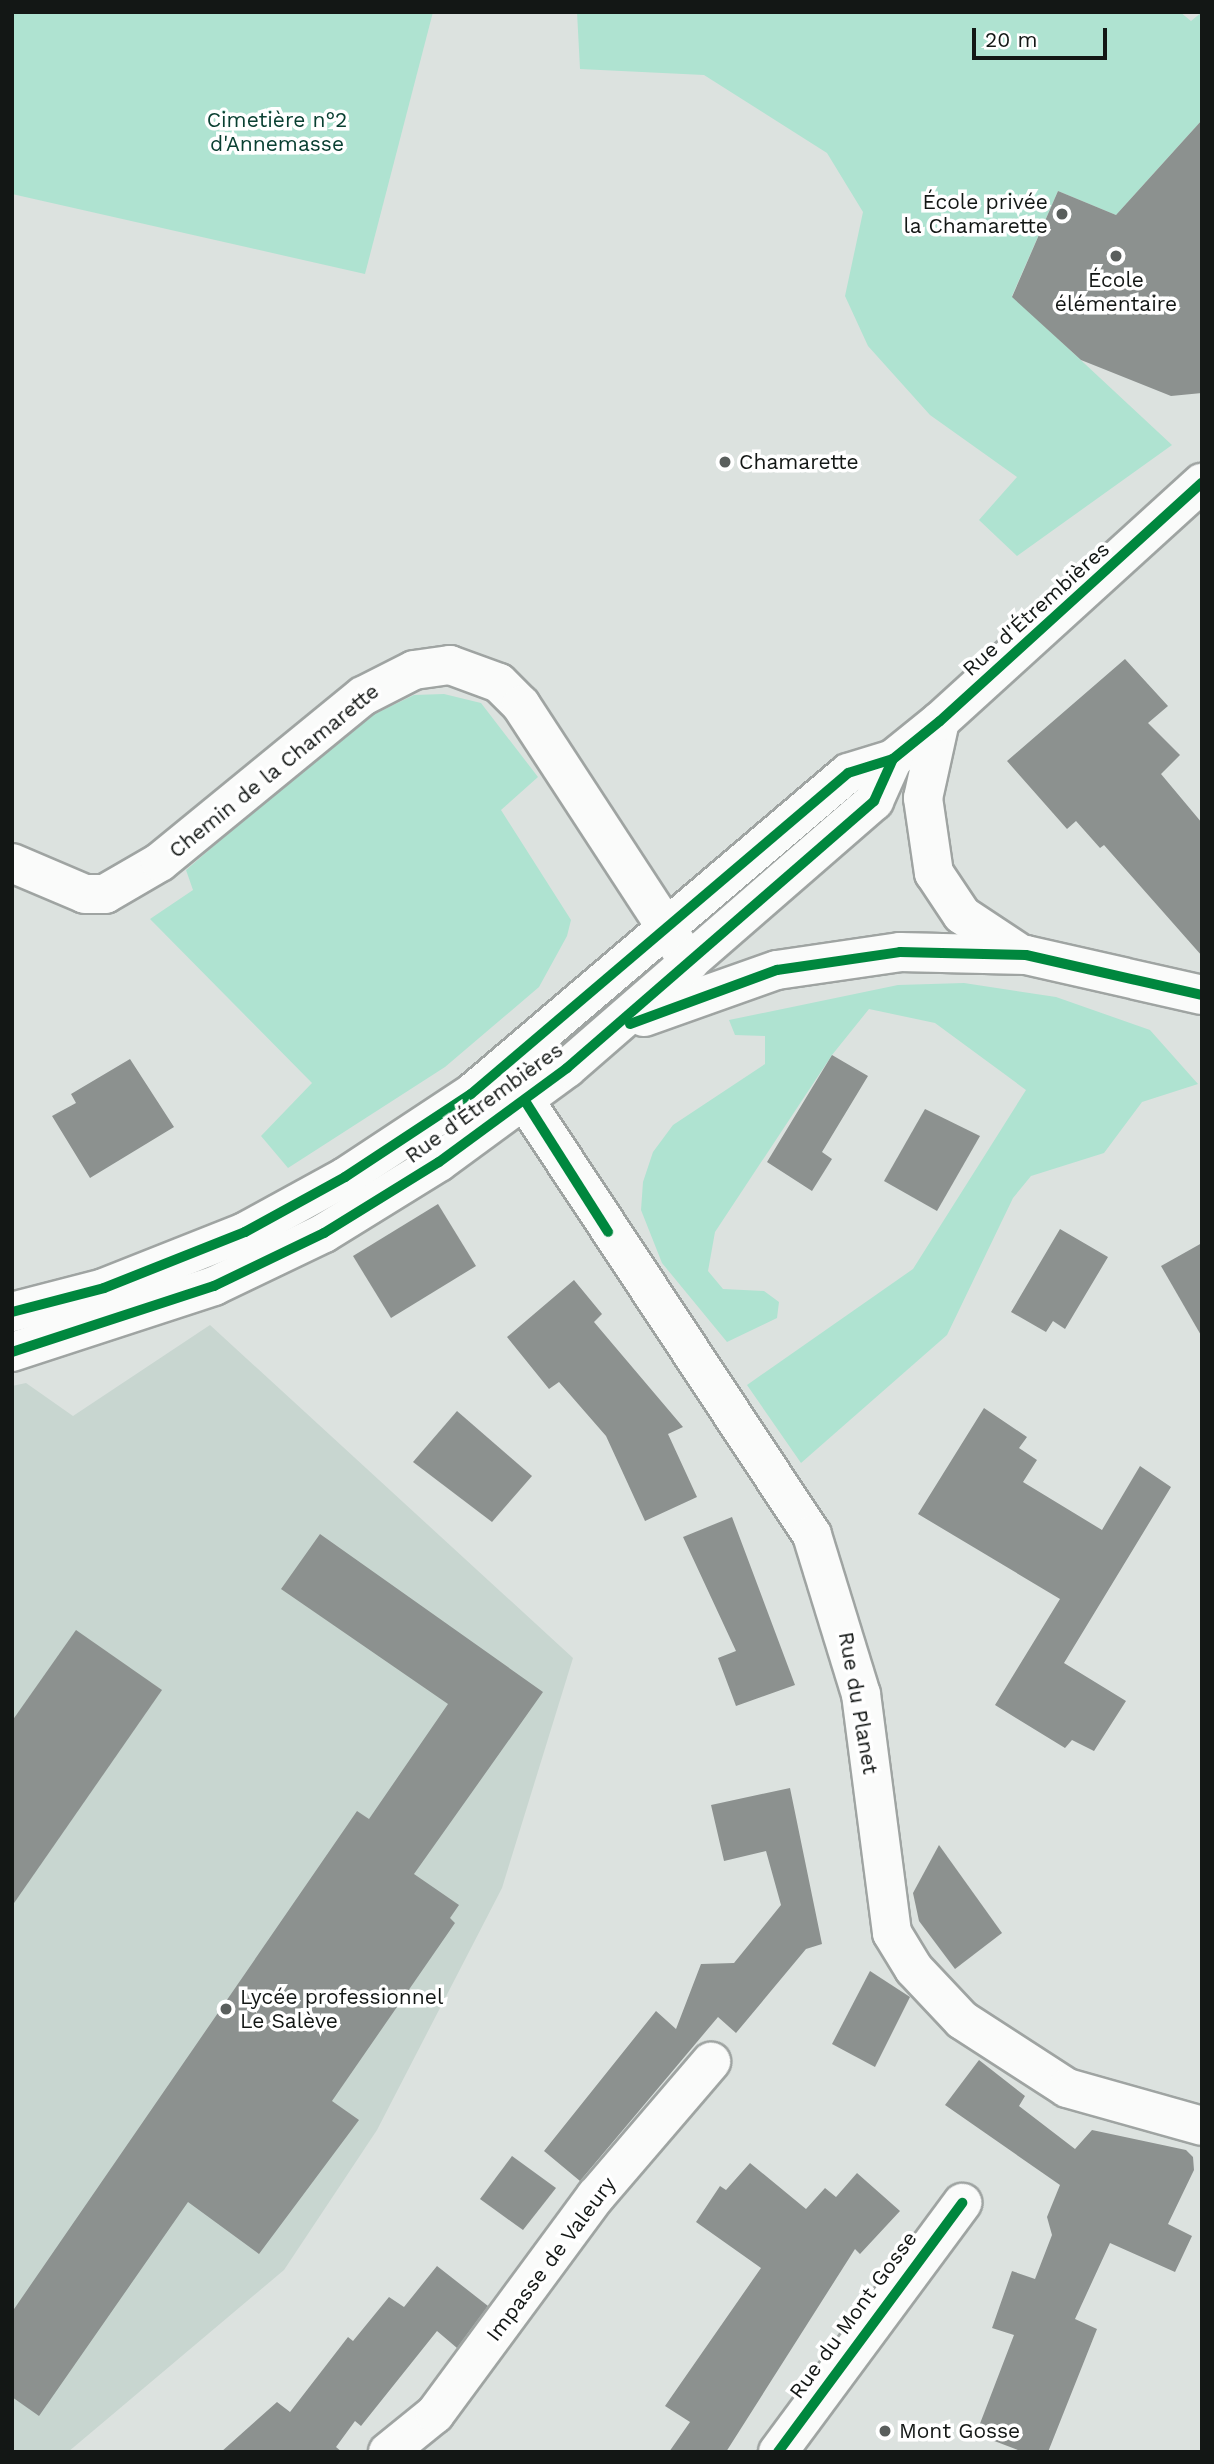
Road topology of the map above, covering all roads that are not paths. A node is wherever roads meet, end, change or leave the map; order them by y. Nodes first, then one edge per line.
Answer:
1 (1202, 483) edge
2 (940, 721) junction
3 (893, 759) junction
4 (12, 863) edge
5 (668, 929) junction
6 (1026, 955) junction
7 (689, 963) junction
8 (1202, 995) edge
9 (608, 1034) junction
10 (525, 1101) junction
11 (12, 1312) edge
12 (12, 1352) edge
13 (711, 2062) dead end
14 (1202, 2126) edge
15 (962, 2203) dead end
16 (388, 2452) edge
17 (778, 2452) edge

1 - 2 main road, Rue d'Étrembières
2 - 3 main road, Rue d'Étrembières
2 - 6 main road
3 - 5 main road, Rue d'Étrembières
3 - 7 main road, Rue d'Étrembières
4 - 5 main road, Chemin de la Chamarette
5 - 7 main road, Chemin de la Chamarette
5 - 11 main road, Rue d'Étrembières
6 - 8 main road
6 - 9 main road
7 - 9 main road, Rue d'Étrembières
9 - 10 main road, Rue d'Étrembières
10 - 12 main road, Rue d'Étrembières
10 - 14 main road, Rue du Planet
13 - 16 main road, Impasse de Valeury
15 - 17 main road, Rue du Mont Gosse

